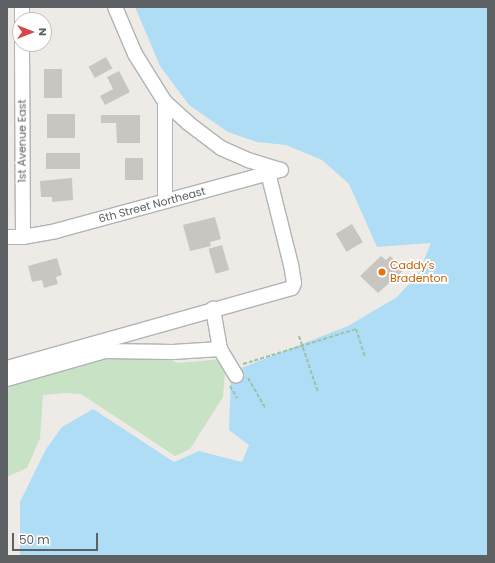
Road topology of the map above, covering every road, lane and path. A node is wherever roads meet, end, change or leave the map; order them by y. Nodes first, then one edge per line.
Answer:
1 (115, 7) edge
2 (22, 52) edge
3 (165, 102) junction
4 (275, 172) junction
5 (165, 201) junction
6 (7, 237) edge
7 (23, 237) junction
8 (213, 310) junction
9 (299, 336) dead end
10 (220, 349) junction
11 (365, 357) dead end
12 (7, 368) edge
13 (241, 373) junction
14 (7, 379) edge
15 (318, 392) dead end
16 (265, 408) dead end

1 - 3 street
2 - 7 street, 1st Avenue East
3 - 4 street
3 - 5 street
4 - 5 street, 6th Street Northeast
4 - 8 street
5 - 7 street, 6th Street Northeast
6 - 7 street, 6th Street Northeast
8 - 10 street
8 - 12 street
9 - 15 path
10 - 13 street
10 - 14 street
11 - 13 path
13 - 16 path

